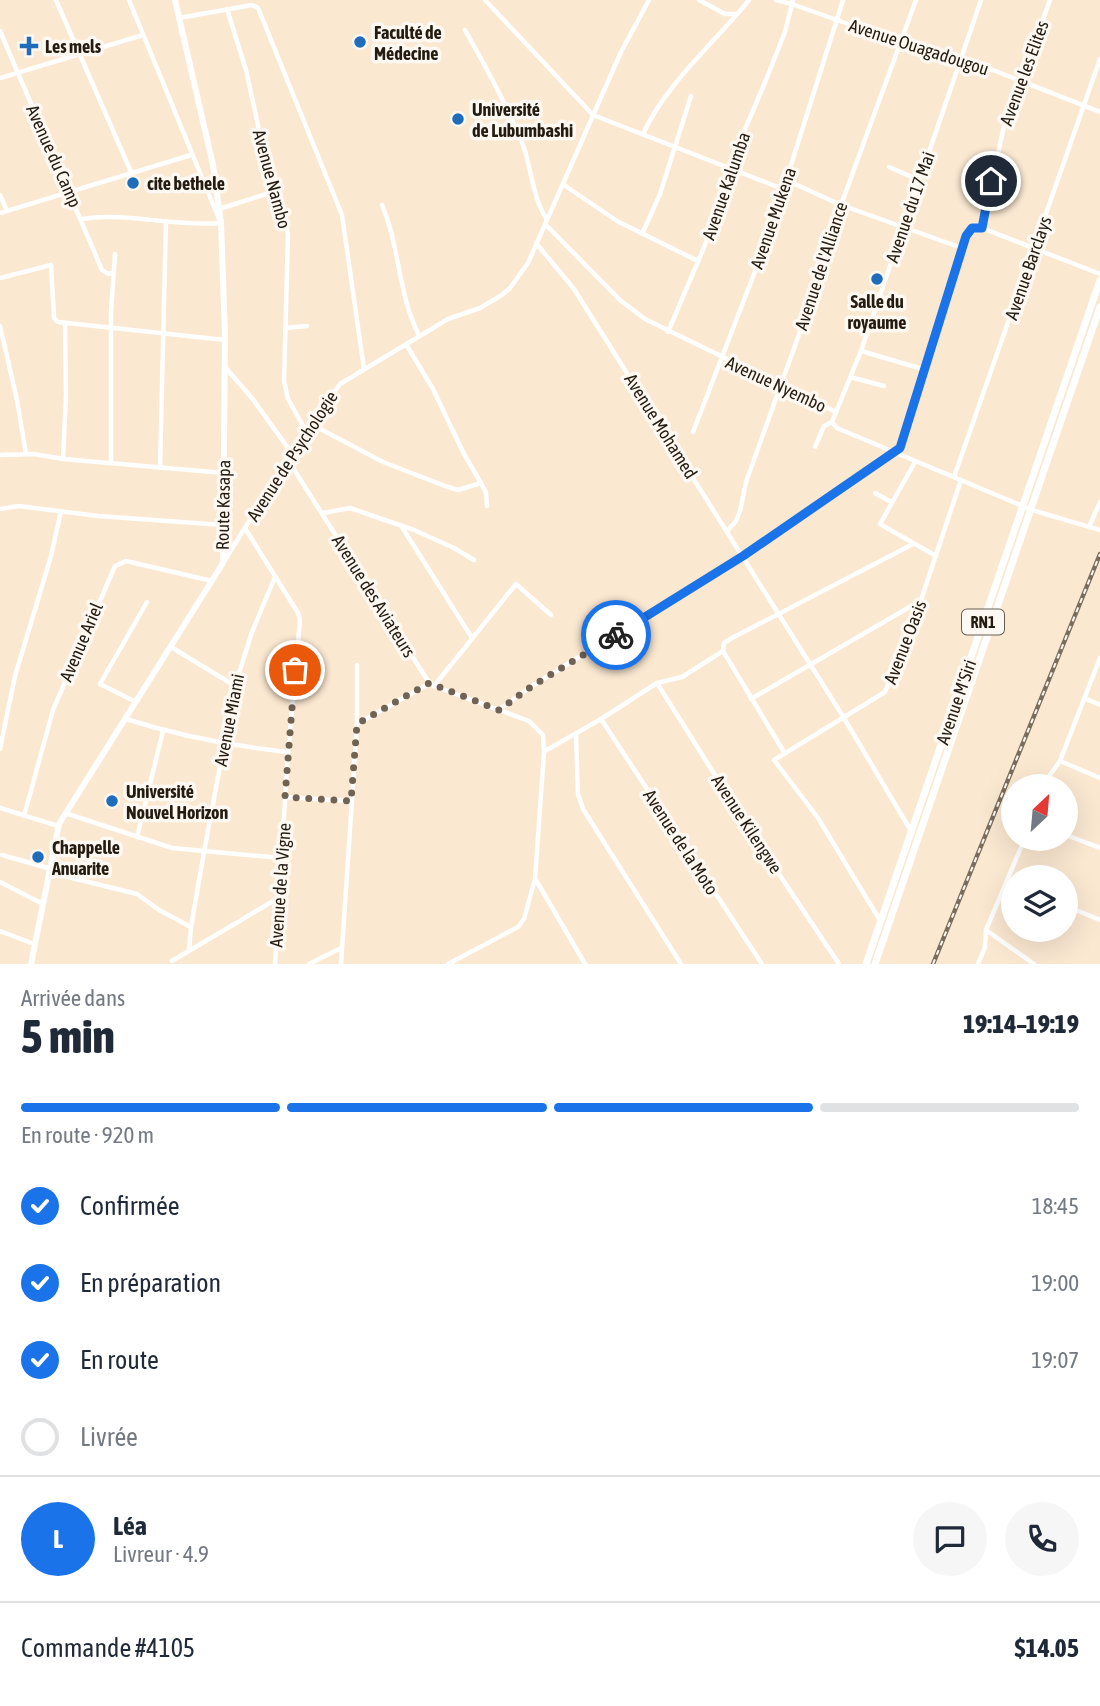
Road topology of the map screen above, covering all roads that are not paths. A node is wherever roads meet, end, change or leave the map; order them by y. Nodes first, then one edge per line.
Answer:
1 (56, 0) edge
2 (129, 0) edge
3 (175, 0) edge
4 (485, 0) edge
5 (649, 0) edge
6 (699, 0) edge
7 (749, 0) edge
8 (776, 0) edge
9 (843, 0) edge
10 (916, 0) edge
11 (981, 0) edge
12 (1050, 0) edge
13 (792, 2) edge
14 (227, 9) junction
15 (738, 14) junction
16 (179, 18) junction
17 (835, 20) junction
18 (465, 30) dead end
19 (0, 31) edge
20 (143, 35) junction
21 (902, 42) junction
22 (79, 55) junction
23 (1100, 59) edge
24 (961, 64) junction
25 (18, 72) junction
26 (0, 78) edge
27 (1021, 81) junction
28 (691, 96) dead end
29 (1083, 105) junction
30 (1100, 112) edge
31 (593, 115) junction
32 (643, 134) junction
33 (673, 147) junction
34 (191, 155) junction
35 (729, 167) junction
36 (889, 167) dead end
37 (132, 174) junction
38 (786, 180) junction
39 (919, 180) junction
40 (564, 185) junction
41 (783, 189) junction
42 (276, 191) junction
43 (70, 192) junction
44 (0, 195) edge
45 (382, 205) dead end
46 (841, 205) junction
47 (219, 209) junction
48 (7, 211) junction
49 (0, 213) edge
50 (82, 219) junction
51 (166, 221) junction
52 (546, 221) junction
53 (221, 223) junction
54 (902, 226) junction
55 (982, 228) junction
56 (642, 234) junction
57 (536, 243) junction
58 (962, 248) junction
59 (1035, 250) junction
60 (115, 254) dead end
61 (698, 261) junction
62 (113, 272) junction
63 (1100, 274) edge
64 (0, 278) edge
65 (1100, 280) edge
66 (1100, 307) edge
67 (65, 323) junction
68 (0, 326) edge
69 (307, 326) dead end
70 (111, 327) junction
71 (285, 328) junction
72 (668, 331) junction
73 (162, 332) junction
74 (419, 335) junction
75 (225, 340) junction
76 (406, 344) junction
77 (861, 351) junction
78 (721, 358) junction
79 (225, 367) junction
80 (364, 369) junction
81 (926, 370) junction
82 (850, 377) junction
83 (780, 386) junction
84 (884, 386) dead end
85 (836, 412) junction
86 (832, 422) junction
87 (311, 424) junction
88 (306, 431) junction
89 (693, 432) dead end
90 (815, 447) dead end
91 (894, 452) junction
92 (26, 454) junction
93 (0, 455) edge
94 (289, 457) junction
95 (63, 459) junction
96 (915, 461) junction
97 (111, 463) junction
98 (160, 468) junction
99 (223, 474) junction
100 (954, 477) junction
101 (961, 480) junction
102 (481, 483) junction
103 (875, 493) dead end
104 (891, 502) junction
105 (1100, 502) edge
106 (487, 506) dead end
107 (1028, 508) junction
108 (0, 509) edge
109 (61, 511) junction
110 (323, 513) junction
111 (223, 526) junction
112 (401, 526) junction
113 (1089, 527) junction
114 (245, 528) junction
115 (1100, 530) edge
116 (727, 531) junction
117 (914, 544) junction
118 (743, 556) junction
119 (936, 556) junction
120 (474, 560) dead end
121 (223, 563) junction
122 (275, 578) junction
123 (212, 581) junction
124 (921, 600) junction
125 (146, 602) dead end
126 (777, 613) junction
127 (551, 615) dead end
128 (472, 638) junction
129 (171, 647) junction
130 (723, 651) junction
131 (1100, 658) edge
132 (357, 665) dead end
133 (810, 666) junction
134 (657, 683) junction
135 (432, 684) junction
136 (235, 686) junction
137 (1084, 698) junction
138 (751, 699) junction
139 (136, 702) junction
140 (1100, 705) edge
141 (499, 710) junction
142 (844, 718) junction
143 (126, 719) junction
144 (601, 719) junction
145 (357, 724) junction
146 (163, 731) junction
147 (576, 734) junction
148 (224, 744) junction
149 (0, 749) edge
150 (288, 752) junction
151 (544, 752) junction
152 (785, 752) junction
153 (1060, 761) junction
154 (1051, 774) edge
155 (1100, 778) edge
156 (285, 797) junction
157 (351, 801) junction
158 (0, 808) edge
159 (64, 813) junction
160 (24, 816) junction
161 (58, 826) junction
162 (911, 831) junction
163 (137, 838) junction
164 (1078, 840) edge
165 (1100, 848) edge
166 (204, 852) junction
167 (2, 855) dead end
168 (282, 858) junction
169 (48, 870) junction
170 (536, 879) junction
171 (0, 882) edge
172 (1001, 894) edge
173 (278, 898) junction
174 (41, 903) junction
175 (1078, 911) edge
176 (1100, 920) edge
177 (881, 922) junction
178 (191, 927) junction
179 (986, 930) junction
180 (0, 931) edge
181 (34, 944) junction
182 (877, 947) junction
183 (341, 948) junction
184 (189, 950) junction
185 (172, 961) dead end
186 (30, 964) edge
187 (275, 964) edge
188 (309, 964) edge
189 (341, 964) edge
190 (448, 964) edge
191 (585, 964) edge
192 (681, 964) edge
193 (762, 964) edge
194 (839, 964) edge
195 (866, 964) edge
196 (874, 964) edge
197 (978, 964) edge
198 (1034, 964) edge

1 - 22 street
2 - 20 street
3 - 16 main road, Route Kasapa
4 - 31 street
5 - 31 street, Avenue de Psychologie
6 - 15 street
7 - 15 street
8 - 13 street, Avenue Ouagadougou
9 - 17 street, Avenue Mukena
10 - 21 street, Avenue de l'Alliance
11 - 24 street, Avenue du 17 Mai
12 - 27 street, Avenue les Elites
13 - 17 street, Avenue Ouagadougou
13 - 35 street, Avenue Kalumba
14 - 16 street
14 - 42 street, Avenue Nambo
14 - 80 street
15 - 32 street
16 - 47 main road, Route Kasapa
17 - 21 street, Avenue Ouagadougou
17 - 38 street, Avenue Mukena
18 - 52 street
19 - 25 street, Avenue du Camp
20 - 22 street
20 - 34 street
21 - 24 street, Avenue Ouagadougou
21 - 46 street, Avenue de l'Alliance
22 - 25 street
22 - 37 street
23 - 29 street, Avenue Barclays
24 - 27 street, Avenue Ouagadougou
24 - 39 street, Avenue du 17 Mai
25 - 26 street
25 - 43 street, Avenue du Camp
27 - 29 street, Avenue Ouagadougou
27 - 55 street, Avenue les Elites
28 - 33 street
29 - 30 street, Avenue Ouagadougou
29 - 59 street, Avenue Barclays
31 - 32 street
31 - 40 street, Avenue de Psychologie
32 - 33 street
33 - 35 street
33 - 56 street
34 - 37 street
34 - 53 street
35 - 41 street
35 - 61 street, Avenue Kalumba
36 - 39 street
37 - 43 street
38 - 41 street, Avenue Mukena
38 - 46 street
39 - 54 street, Avenue du 17 Mai
40 - 52 street, Avenue de Psychologie
40 - 56 street
41 - 78 street, Avenue Mukena
42 - 47 street
42 - 71 street, Avenue Nambo
43 - 48 street
43 - 50 street, Avenue du Camp
44 - 48 street
45 - 74 street
46 - 54 street
46 - 83 street, Avenue de l'Alliance
47 - 53 main road, Route Kasapa
48 - 49 street
50 - 51 street
50 - 62 street, Avenue du Camp
51 - 53 street
51 - 73 street
52 - 57 street, Avenue de Psychologie
52 - 72 street, Avenue Nyembo
53 - 75 main road, Route Kasapa
54 - 58 street
54 - 77 street, Avenue du 17 Mai
55 - 58 street
55 - 59 street
56 - 61 street
57 - 74 street, Avenue de Psychologie
57 - 116 street, Avenue Mohamed
58 - 81 street
59 - 63 street
59 - 100 street, Avenue Barclays
60 - 62 street
61 - 72 street, Avenue Kalumba
62 - 70 street
64 - 67 street
65 - 107 highway, Avenue M'Siri / RN1
66 - 107 highway, Avenue M'Siri / RN1
67 - 70 street
67 - 95 street
68 - 92 street
69 - 71 street
70 - 73 street
70 - 97 street
71 - 88 street, Avenue Nambo
72 - 78 street, Avenue Nyembo
73 - 75 street
73 - 98 street
74 - 76 street, Avenue de Psychologie
75 - 79 main road, Route Kasapa
76 - 80 street, Avenue de Psychologie
76 - 102 street
77 - 81 street
77 - 82 street, Avenue du 17 Mai
78 - 83 street, Avenue Nyembo
78 - 89 street, Avenue Mukena
79 - 94 street, Avenue des Aviateurs
79 - 99 main road, Route Kasapa
80 - 87 street, Avenue de Psychologie
81 - 91 street
82 - 84 street
82 - 85 street, Avenue du 17 Mai
83 - 85 street, Avenue Nyembo
83 - 116 street, Avenue de l'Alliance
85 - 86 street, Avenue Nyembo
86 - 90 street
86 - 91 street, Avenue Nyembo
87 - 88 street, Avenue de Psychologie
87 - 102 street
88 - 94 street, Avenue de Psychologie
91 - 96 street, Avenue Nyembo
91 - 118 street
92 - 93 street
92 - 95 street
94 - 110 street, Avenue des Aviateurs
94 - 114 street, Avenue de Psychologie
95 - 97 street
96 - 100 street, Avenue Nyembo
96 - 104 street
97 - 98 street
98 - 99 street
99 - 111 main road, Route Kasapa
100 - 101 street, Avenue Nyembo
101 - 107 street, Avenue Nyembo
101 - 119 street, Avenue Oasis
102 - 106 street
103 - 104 street
104 - 117 street
105 - 113 street
107 - 113 street, Avenue Nyembo
107 - 162 highway, Avenue M'Siri / RN1
107 - 182 highway, Avenue M'Siri / RN1
108 - 109 street
109 - 111 street
109 - 149 street
110 - 112 street
110 - 135 street, Avenue des Aviateurs
111 - 121 main road, Route Kasapa
112 - 120 street
112 - 128 street
113 - 115 street, Avenue Nyembo
114 - 121 street, Avenue de Psychologie
114 - 122 street, Avenue de la Vigne
116 - 118 street, Avenue Mohamed
117 - 119 street
117 - 126 street
118 - 126 street, Avenue Mohamed
118 - 141 street
119 - 124 street, Avenue Oasis
121 - 123 main road, Route Kasapa
122 - 136 street, Avenue Miami
122 - 150 street, Avenue de la Vigne
123 - 129 main road, Route Kasapa
123 - 160 street, Avenue Ariel
124 - 133 street
124 - 142 street, Avenue Oasis
125 - 139 street
126 - 130 street
126 - 133 street, Avenue Mohamed
127 - 128 street
128 - 135 street
129 - 136 street
129 - 139 main road, Route Kasapa
130 - 134 street
130 - 138 street
131 - 137 street
132 - 145 street
133 - 138 street
133 - 142 street, Avenue Mohamed
134 - 144 street
134 - 194 street, Avenue Kilengwe
135 - 141 street
135 - 145 street
136 - 148 street, Avenue Miami
137 - 140 street
137 - 153 street
138 - 152 street
139 - 143 main road, Route Kasapa
141 - 151 street
142 - 152 street, Avenue Oasis
142 - 162 street, Avenue Mohamed
143 - 146 street
143 - 159 main road, Route Kasapa
144 - 147 street
144 - 193 street, Avenue de la Moto
145 - 157 street
146 - 148 street
146 - 163 street
147 - 151 street
147 - 192 street
148 - 150 street
148 - 166 street, Avenue Miami
150 - 156 street, Avenue de la Vigne
151 - 170 street
152 - 177 street
153 - 154 street
153 - 155 street
156 - 157 street
156 - 168 street, Avenue de la Vigne
157 - 183 street
158 - 160 street
159 - 161 main road, Route Kasapa
159 - 163 street
160 - 161 street
161 - 169 main road, Route Kasapa
162 - 177 highway, Avenue M'Siri / RN1
163 - 166 street
164 - 165 street
166 - 168 street
166 - 178 street, Avenue Miami
167 - 169 street
168 - 173 street, Avenue de la Vigne
169 - 174 main road, Route Kasapa
169 - 178 street
170 - 190 street
170 - 191 street
171 - 174 street
172 - 179 street
173 - 184 street
173 - 187 street, Avenue de la Vigne
174 - 181 main road, Route Kasapa
175 - 176 street
177 - 182 highway, Avenue M'Siri / RN1
178 - 184 street, Avenue Miami
179 - 197 street
179 - 198 street
180 - 181 street
181 - 186 main road, Route Kasapa
182 - 195 highway, Avenue M'Siri / RN1
182 - 196 highway, Avenue M'Siri / RN1
183 - 188 street
183 - 189 street
184 - 185 street

